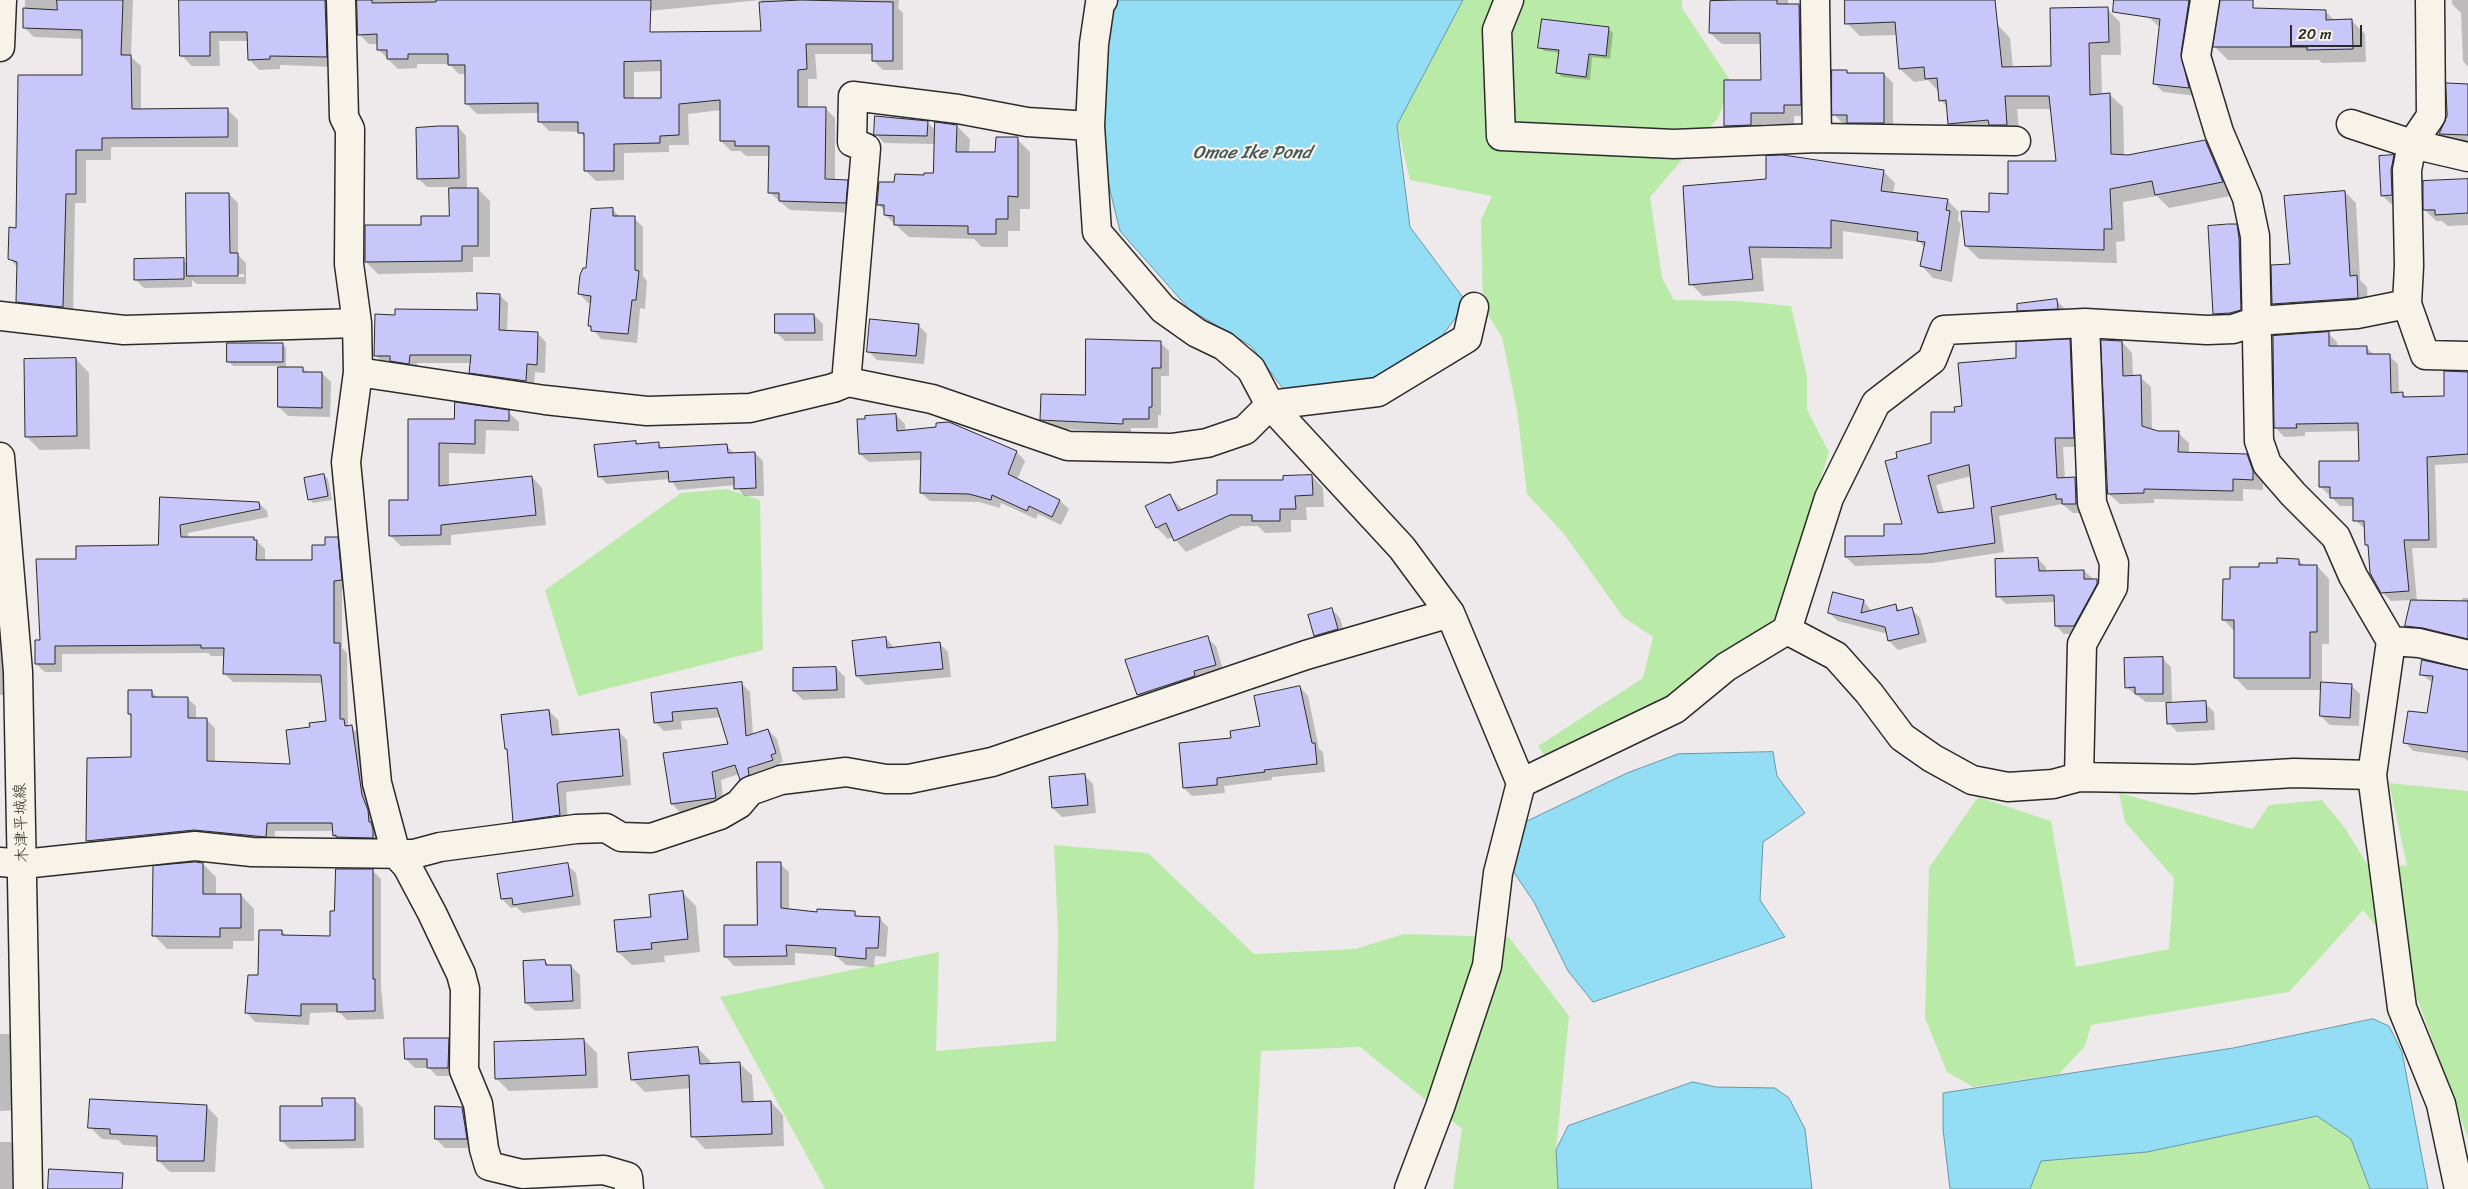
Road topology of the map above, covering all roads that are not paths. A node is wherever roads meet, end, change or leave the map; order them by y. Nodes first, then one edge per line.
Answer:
1 (2, 0) edge
2 (341, 0) edge
3 (1103, 0) edge
4 (1509, 0) edge
5 (1815, 0) edge
6 (2205, 0) edge
7 (2430, 0) edge
8 (0, 47) edge
9 (2351, 124) dead end
10 (1090, 126) junction
11 (1817, 138) junction
12 (2016, 141) dead end
13 (2412, 144) junction
14 (2468, 157) edge
15 (2407, 304) junction
16 (1474, 307) dead end
17 (0, 316) edge
18 (2257, 321) junction
19 (357, 323) junction
20 (2085, 323) junction
21 (2468, 356) edge
22 (358, 372) junction
23 (848, 382) junction
24 (1270, 405) junction
25 (0, 457) edge
26 (4, 560) edge
27 (1450, 613) junction
28 (1787, 630) junction
29 (2391, 641) junction
30 (2468, 655) edge
31 (2372, 775) junction
32 (2079, 777) junction
33 (1521, 783) junction
34 (396, 854) junction
35 (12, 863) edge
36 (28, 1189) edge
37 (629, 1189) edge
38 (1409, 1189) edge
39 (2459, 1189) edge

1 - 8 street
2 - 19 street
3 - 10 street
4 - 11 street
5 - 11 street
6 - 18 street
7 - 13 street
9 - 13 street
10 - 23 street
10 - 24 street
11 - 12 street
13 - 14 street
13 - 15 street
15 - 18 street
15 - 21 street
16 - 24 street
17 - 19 street
18 - 20 street
18 - 29 street
19 - 22 street
20 - 28 street
20 - 32 street
22 - 23 street
22 - 34 street
23 - 24 street
24 - 27 street
25 - 26 street, 木津平城線
26 - 35 street, 木津平城線
27 - 33 street
27 - 34 street
28 - 32 street
28 - 33 street
29 - 30 street
29 - 31 street
31 - 32 street
31 - 39 street
33 - 38 street
34 - 35 street
34 - 37 street
35 - 36 street, 木津平城線

